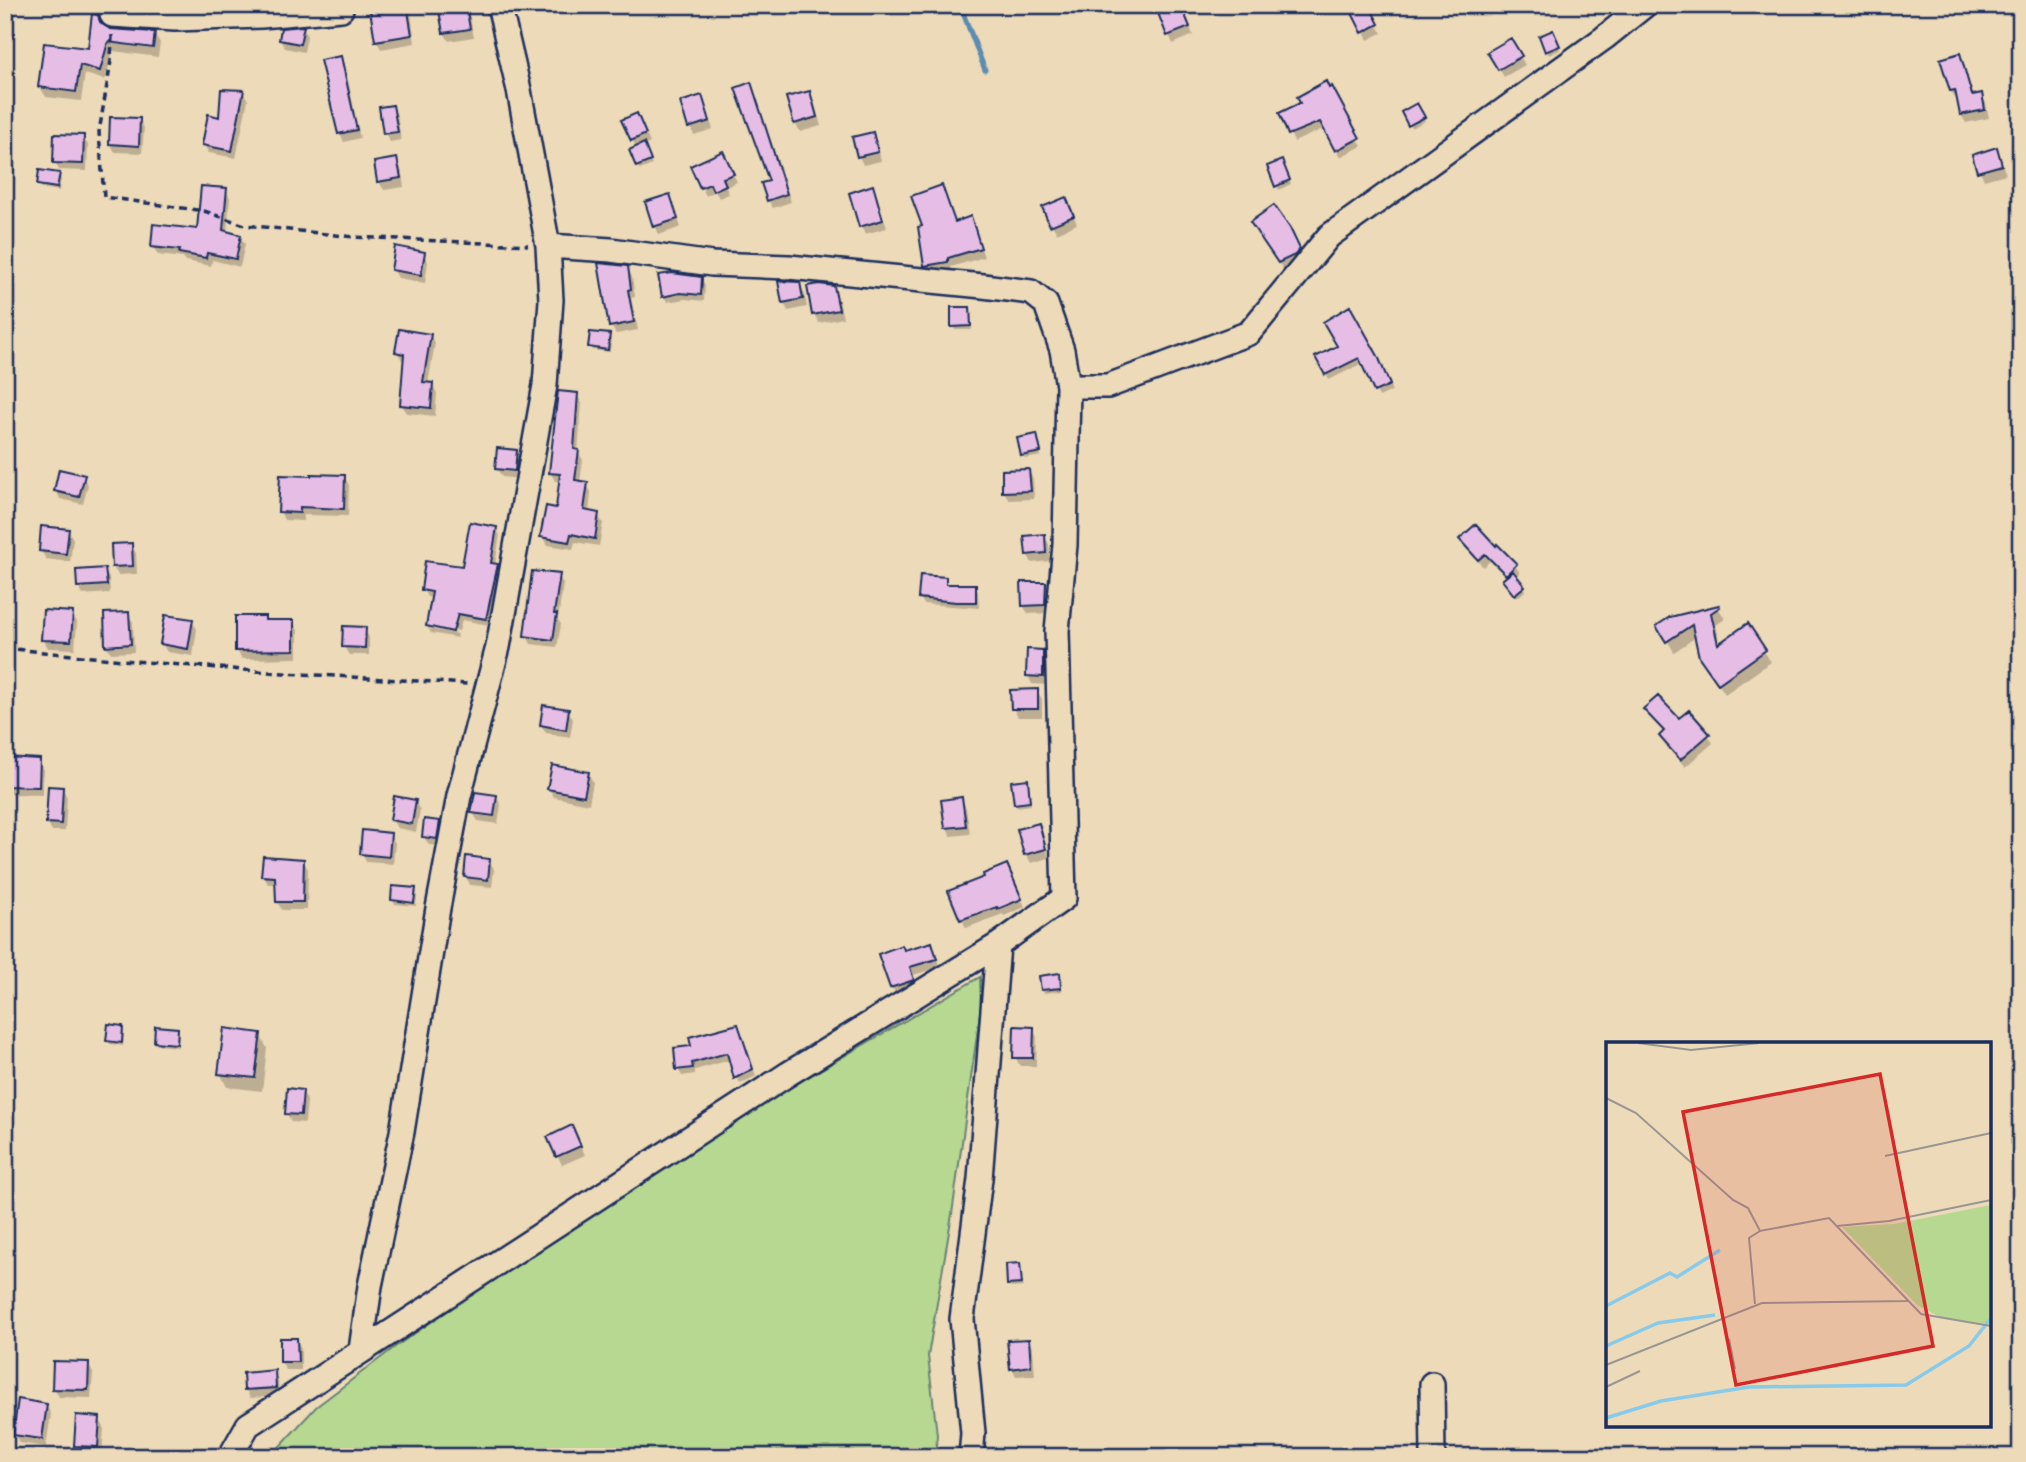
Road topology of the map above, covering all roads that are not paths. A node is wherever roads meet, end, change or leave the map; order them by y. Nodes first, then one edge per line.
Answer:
1 (499, 5) edge
2 (1645, 5) edge
3 (341, 9) dead end
4 (112, 15) road end
5 (548, 246) junction
6 (1068, 386) junction
7 (998, 946) junction
8 (361, 1350) junction
9 (1432, 1384) dead end
10 (229, 1457) edge
11 (971, 1457) edge
12 (1433, 1457) edge

1 - 5 street
2 - 6 street
3 - 4 street
5 - 6 street
5 - 8 street
6 - 7 street
7 - 8 street
7 - 11 street
8 - 10 street
9 - 12 street

